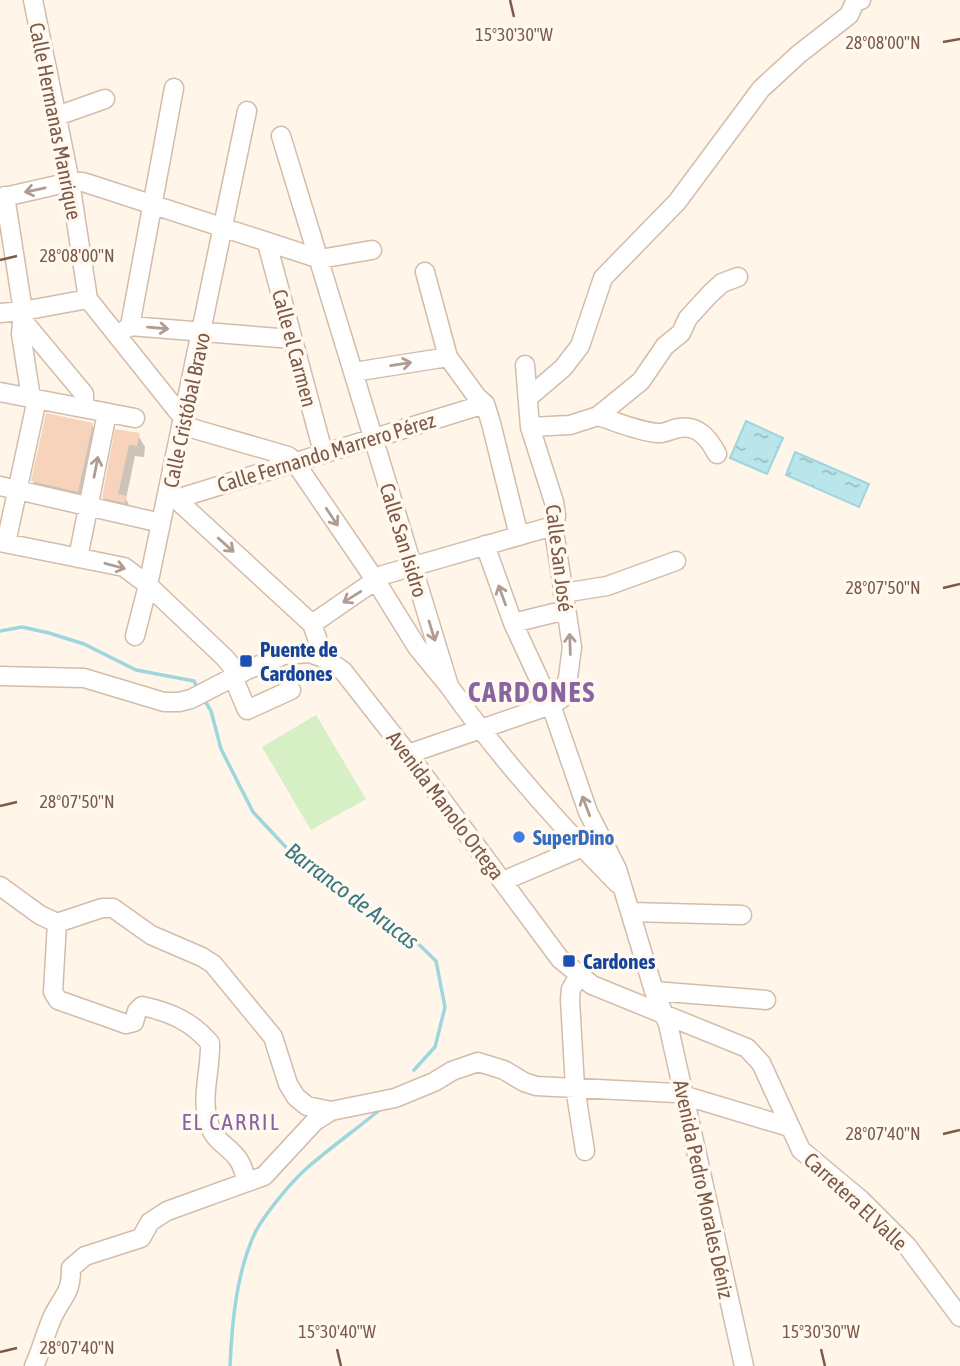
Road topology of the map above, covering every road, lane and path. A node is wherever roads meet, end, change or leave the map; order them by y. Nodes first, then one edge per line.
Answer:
1 (33, 0) edge
2 (857, 1) edge
3 (174, 88) dead end
4 (105, 99) dead end
5 (247, 111) dead end
6 (57, 116) junction
7 (281, 136) dead end
8 (70, 182) junction
9 (2, 197) edge
10 (151, 206) junction
11 (223, 228) junction
12 (267, 243) junction
13 (372, 250) dead end
14 (320, 259) junction
15 (425, 272) dead end
16 (738, 277) dead end
17 (88, 299) junction
18 (0, 313) edge
19 (23, 316) junction
20 (124, 330) junction
21 (202, 332) junction
22 (292, 339) junction
23 (448, 357) junction
24 (525, 365) dead end
25 (354, 372) junction
26 (0, 392) edge
27 (529, 397) junction
28 (34, 399) junction
29 (485, 404) junction
30 (84, 408) junction
31 (107, 413) junction
32 (597, 416) junction
33 (135, 418) dead end
34 (182, 419) junction
35 (530, 427) junction
36 (374, 438) junction
37 (323, 452) junction
38 (717, 454) dead end
39 (294, 461) junction
40 (9, 487) edge
41 (172, 498) junction
42 (88, 506) junction
43 (161, 523) junction
44 (553, 526) junction
45 (519, 536) junction
46 (3, 542) edge
47 (485, 545) junction
48 (78, 558) junction
49 (676, 561) dead end
50 (412, 566) junction
51 (376, 581) junction
52 (148, 585) junction
53 (565, 602) junction
54 (513, 623) junction
55 (312, 624) junction
56 (135, 636) dead end
57 (324, 658) junction
58 (0, 676) edge
59 (235, 676) junction
60 (449, 686) junction
61 (290, 690) dead end
62 (551, 705) junction
63 (480, 729) junction
64 (408, 754) junction
65 (601, 839) junction
66 (582, 847) junction
67 (503, 881) junction
68 (0, 886) edge
69 (624, 890) junction
70 (631, 912) junction
71 (742, 915) dead end
72 (57, 923) junction
73 (579, 976) junction
74 (654, 991) junction
75 (765, 1000) dead end
76 (663, 1013) junction
77 (691, 1024) junction
78 (672, 1045) junction
79 (575, 1087) junction
80 (684, 1097) junction
81 (331, 1111) junction
82 (789, 1127) junction
83 (585, 1152) dead end
84 (246, 1182) junction
85 (960, 1317) edge
86 (34, 1366) edge
87 (744, 1366) edge

1 - 6 street, Calle Hermanas Manrique
2 - 27 street
3 - 10 street
4 - 6 street
5 - 11 street, Calle Cristóbal Bravo
6 - 8 street, Calle Hermanas Manrique
7 - 14 street, Calle San Isidro
8 -> 9 street
8 - 10 street
8 - 17 street, Calle Hermanas Manrique
9 - 19 street
10 - 11 street
10 - 20 street
11 - 12 street
11 - 21 street, Calle Cristóbal Bravo
12 - 14 street
12 - 22 street, Calle el Carmen
13 - 14 street
14 - 25 street, Calle San Isidro
15 - 23 street
16 - 32 street
17 - 19 street
17 - 20 street
18 - 19 street
19 - 28 street
19 - 30 street
20 -> 21 street
20 - 34 street
21 - 22 street
21 - 34 street, Calle Cristóbal Bravo
22 - 37 street, Calle el Carmen
25 -> 23 street
23 - 29 street
24 - 27 street, Calle San José
25 - 36 street, Calle San Isidro
26 - 28 street
27 - 35 street, Calle San José
28 - 30 street
28 - 40 street
29 - 36 street, Calle Fernando Marrero Pérez
29 - 45 street
30 - 31 street
31 - 33 street
42 -> 31 street
32 - 35 street
32 - 38 street
34 - 39 street
34 - 41 street, Calle Cristóbal Bravo
35 - 44 street, Calle San José
36 - 37 street, Calle Fernando Marrero Pérez
36 - 50 street, Calle San Isidro
37 - 39 street, Calle Fernando Marrero Pérez
39 - 41 street, Calle Fernando Marrero Pérez
39 -> 51 street
40 - 42 street
40 - 46 street
41 - 43 street, Calle Cristóbal Bravo
41 -> 55 street
42 - 43 street
42 - 48 street
43 - 52 street, Calle Cristóbal Bravo
44 - 45 street
44 - 53 street, Calle San José
45 - 47 street
46 - 48 street
47 - 50 street
54 -> 47 street, Avenida Pedro Morales Déniz
48 -> 52 street
49 - 53 street
50 - 51 street
50 -> 60 street, Calle San Isidro
51 -> 55 street
51 - 60 street
52 - 56 street, Calle Cristóbal Bravo
52 - 59 street
53 - 54 street
62 -> 53 street, Calle San José
54 - 62 street, Avenida Pedro Morales Déniz
55 - 57 street
57 - 59 street
57 - 64 street, Avenida Manolo Ortega
58 - 59 street
59 - 61 street
60 - 63 street, Calle San Isidro
62 - 63 street
65 -> 62 street, Avenida Pedro Morales Déniz
63 - 64 street
63 - 66 street, Calle San Isidro
64 - 67 street, Avenida Manolo Ortega
65 - 66 street
65 - 69 street, Avenida Pedro Morales Déniz
66 - 67 street
66 - 69 street, Calle San Isidro
67 - 73 street, Avenida Manolo Ortega
68 - 72 street
69 - 70 street, Avenida Pedro Morales Déniz
70 - 71 street
70 - 74 street, Avenida Pedro Morales Déniz
72 - 81 street
72 - 84 street
73 - 76 street, Avenida Manolo Ortega
73 - 79 street
74 - 75 street
74 - 76 street, Avenida Pedro Morales Déniz
76 - 77 street, Carretera El Valle
76 - 78 street, Avenida Pedro Morales Déniz
77 - 78 street
77 - 82 street, Carretera El Valle
78 - 80 street, Avenida Pedro Morales Déniz
79 - 80 street
79 - 81 street
79 - 83 street
80 - 82 street
80 - 87 street, Avenida Pedro Morales Déniz
81 - 84 street
82 - 85 street, Carretera El Valle
84 - 86 street

